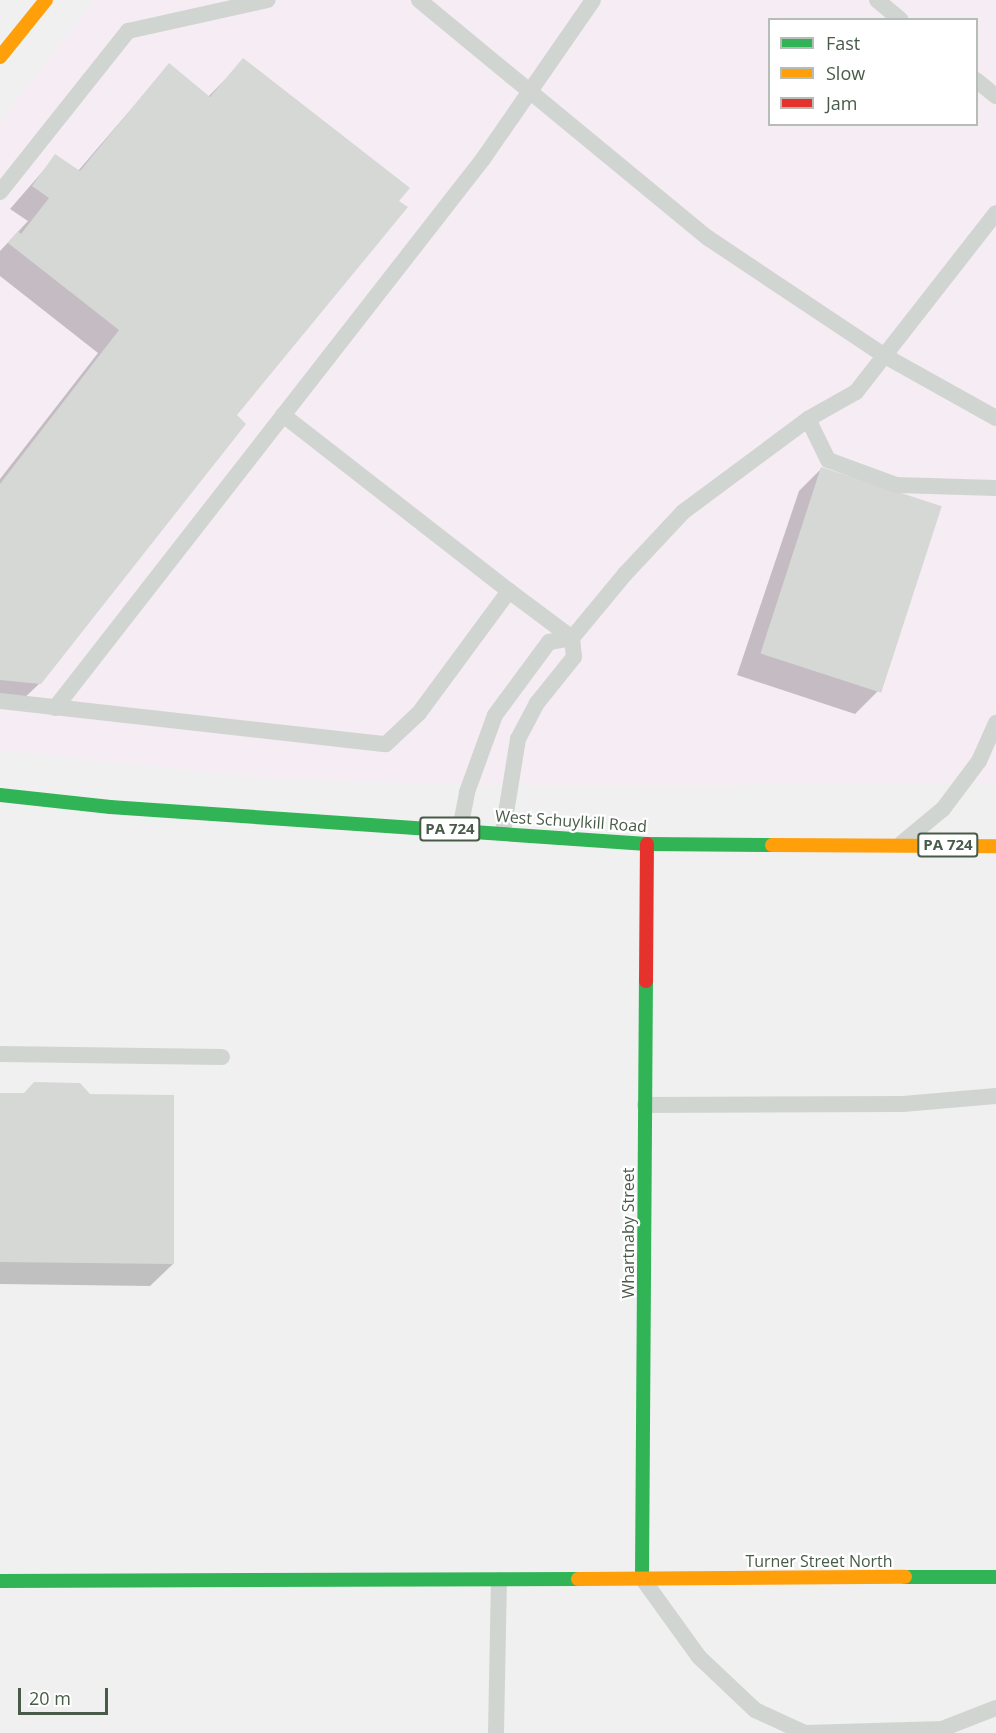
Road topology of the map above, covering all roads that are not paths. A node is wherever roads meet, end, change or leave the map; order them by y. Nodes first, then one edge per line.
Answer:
1 (46, 0) edge
2 (268, 0) edge
3 (419, 0) edge
4 (593, 0) edge
5 (877, 0) edge
6 (899, 18) edge
7 (0, 57) edge
8 (978, 82) edge
9 (530, 91) junction
10 (996, 96) edge
11 (0, 192) edge
12 (996, 213) edge
13 (885, 356) junction
14 (283, 415) junction
15 (996, 418) edge
16 (808, 419) junction
17 (996, 488) edge
18 (509, 591) junction
19 (572, 638) junction
20 (0, 701) edge
21 (56, 708) junction
22 (996, 723) edge
23 (0, 795) edge
24 (460, 829) junction
25 (503, 832) junction
26 (646, 844) junction
27 (900, 844) junction
28 (996, 846) edge
29 (0, 1054) edge
30 (222, 1057) dead end
31 (996, 1096) edge
32 (645, 1105) junction
33 (642, 1578) junction
34 (996, 1578) edge
35 (499, 1580) junction
36 (0, 1581) edge
37 (996, 1708) edge
38 (496, 1733) edge

1 - 7 street
2 - 11 lane
3 - 9 lane
4 - 9 lane
5 - 6 lane
8 - 10 lane
9 - 13 lane
9 - 14 lane
12 - 13 lane
13 - 15 lane
13 - 16 lane
14 - 18 lane
14 - 21 lane
16 - 17 lane
16 - 19 lane
18 - 19 lane
18 - 21 lane
19 - 24 lane
19 - 25 lane
20 - 21 lane
22 - 27 lane
23 - 24 street, West Schuylkill Road / PA 724
24 - 25 street, West Schuylkill Road / PA 724
25 - 26 street, West Schuylkill Road / PA 724
26 - 27 street, West Schuylkill Road / PA 724
26 - 32 street, Whartnaby Street
27 - 28 street, West Schuylkill Road / PA 724
29 - 30 lane
31 - 32 lane
32 - 33 street, Whartnaby Street
33 - 34 street, Turner Street North
33 - 35 street
33 - 37 lane
35 - 36 street
35 - 38 lane

